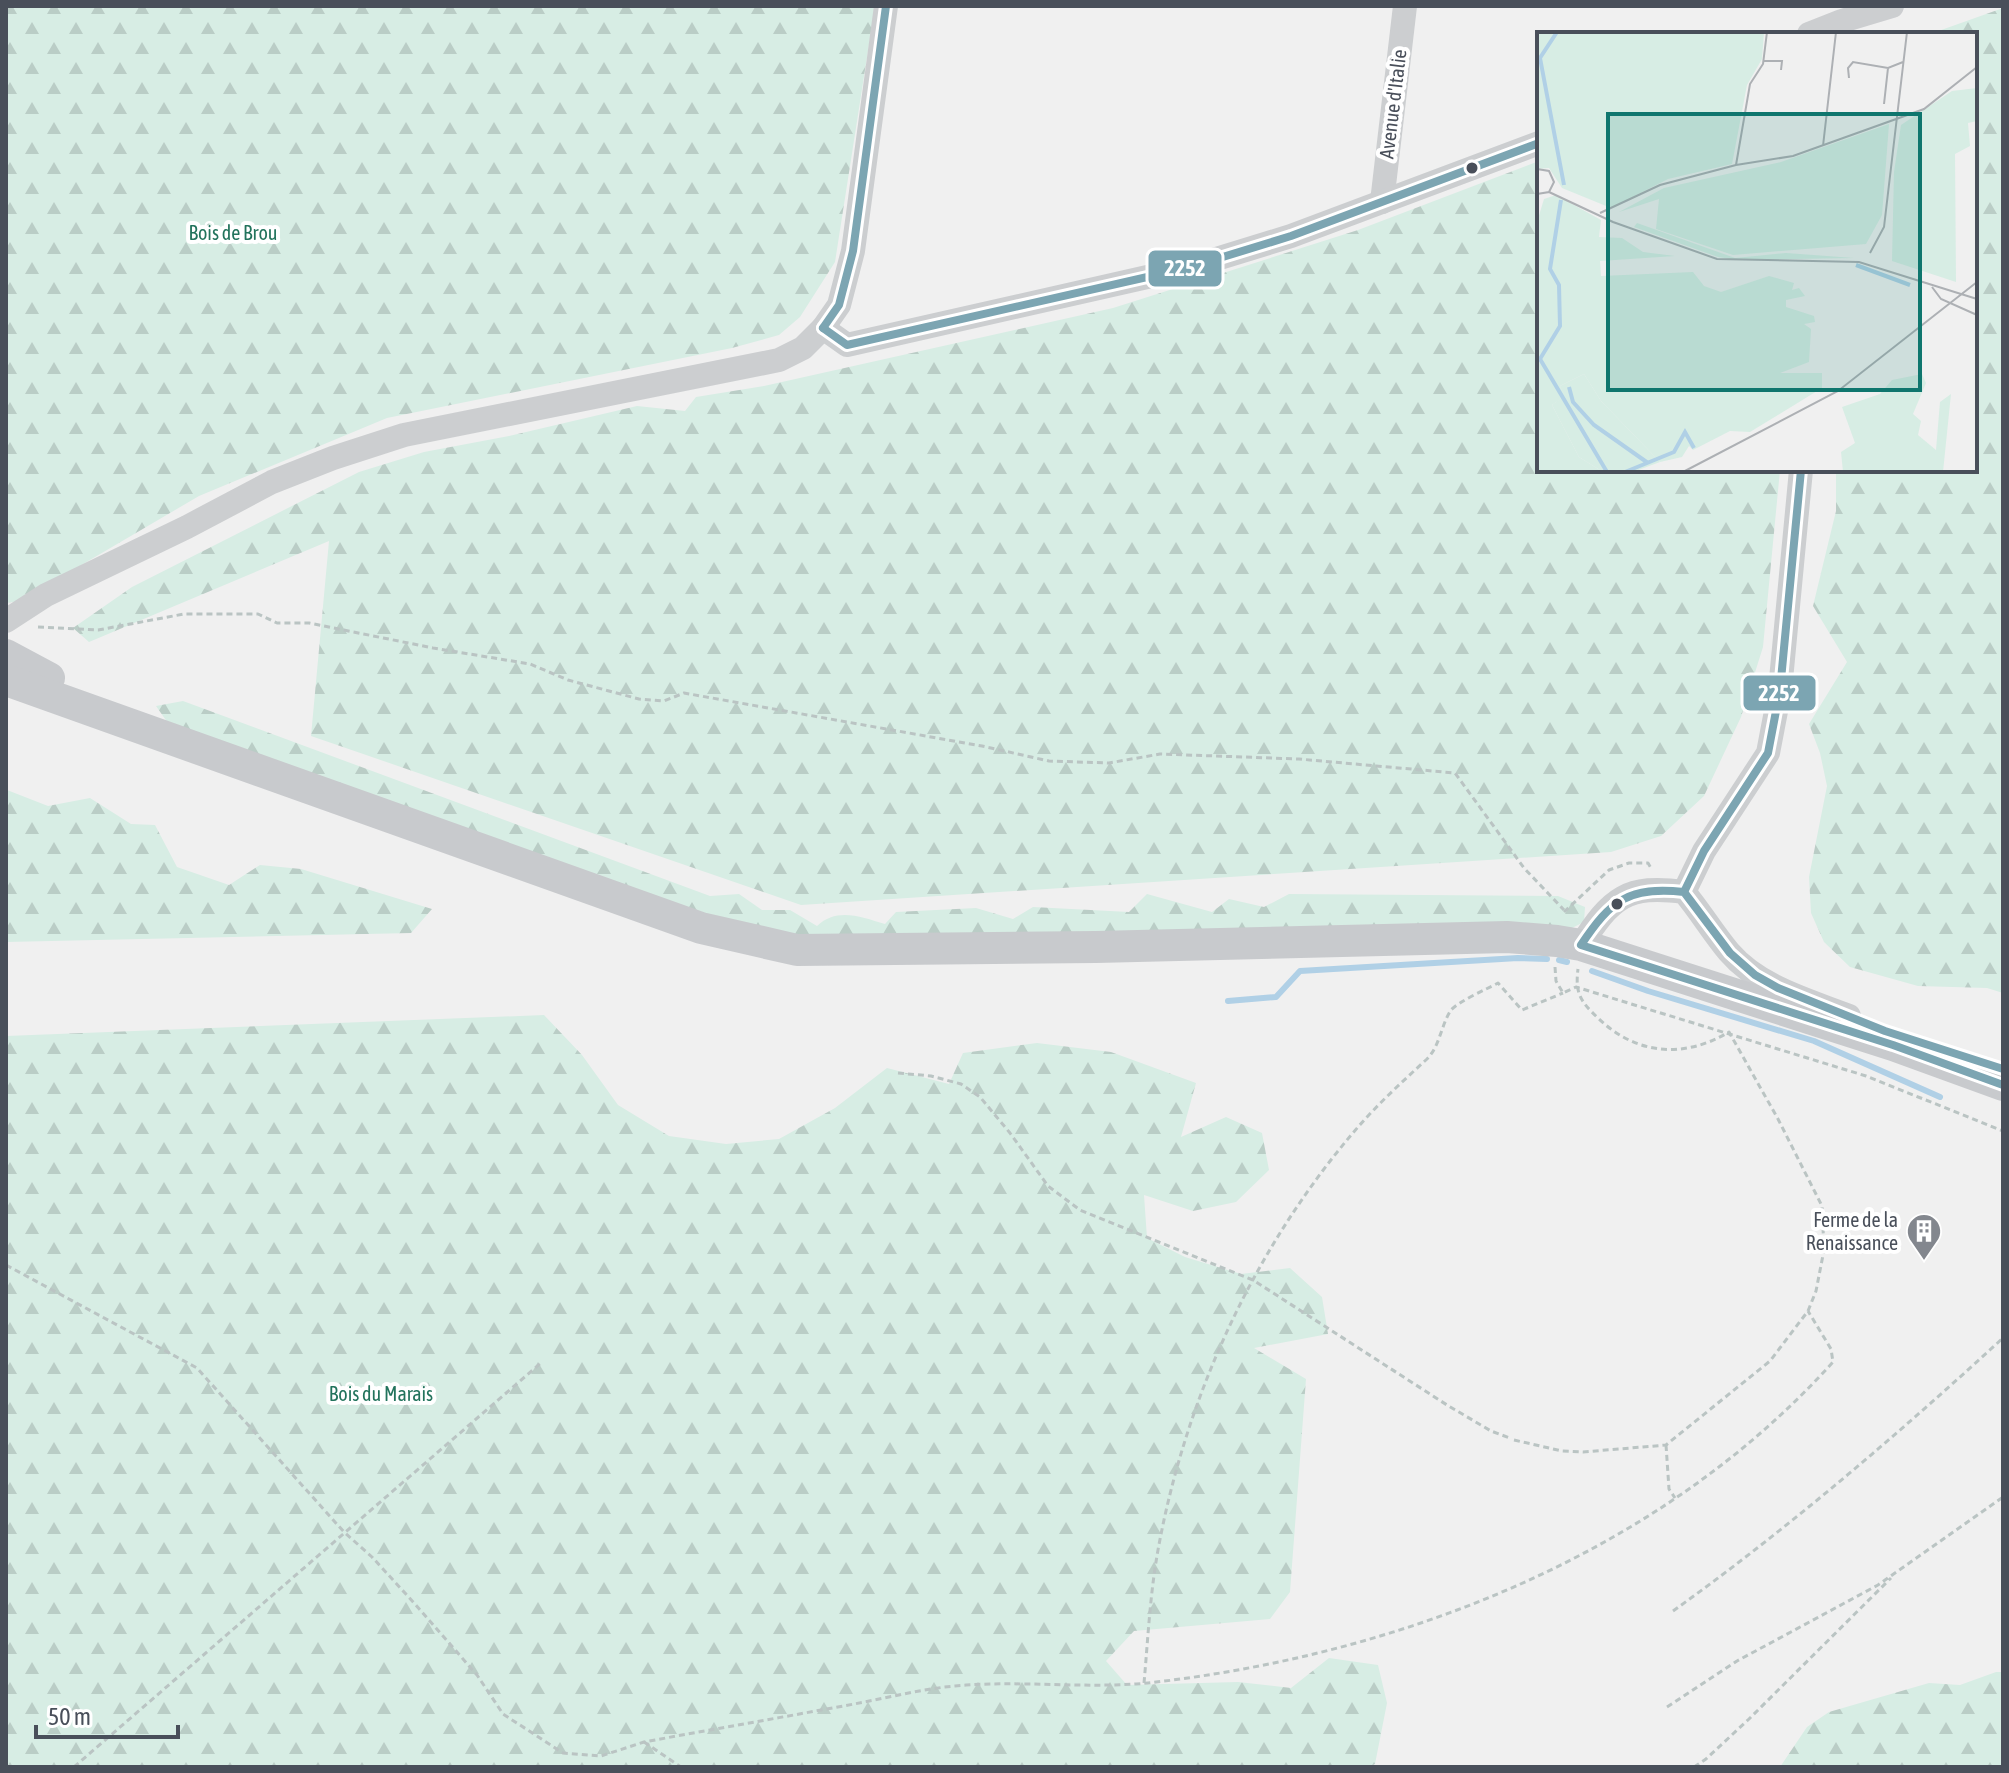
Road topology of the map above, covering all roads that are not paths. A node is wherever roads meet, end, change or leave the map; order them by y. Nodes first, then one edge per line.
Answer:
1 (886, 6) edge
2 (1405, 6) edge
3 (1892, 6) edge
4 (1842, 20) edge
5 (1814, 32) edge
6 (1537, 144) edge
7 (1382, 202) junction
8 (823, 328) junction
9 (1801, 472) edge
10 (6, 621) edge
11 (6, 655) edge
12 (6, 680) edge
13 (121, 721) junction
14 (1684, 892) junction
15 (1581, 945) junction
16 (1885, 1031) junction
17 (2003, 1069) edge
18 (2003, 1085) edge

1 - 8 street
2 - 7 street, Avenue d'Italie
3 - 4 street
4 - 5 street
6 - 7 street
7 - 8 street
8 - 10 street
9 - 14 street
11 - 13 main road
12 - 13 main road
13 - 15 main road
14 - 15 street
14 - 16 street
15 - 16 main road
15 - 18 main road
16 - 17 main road

